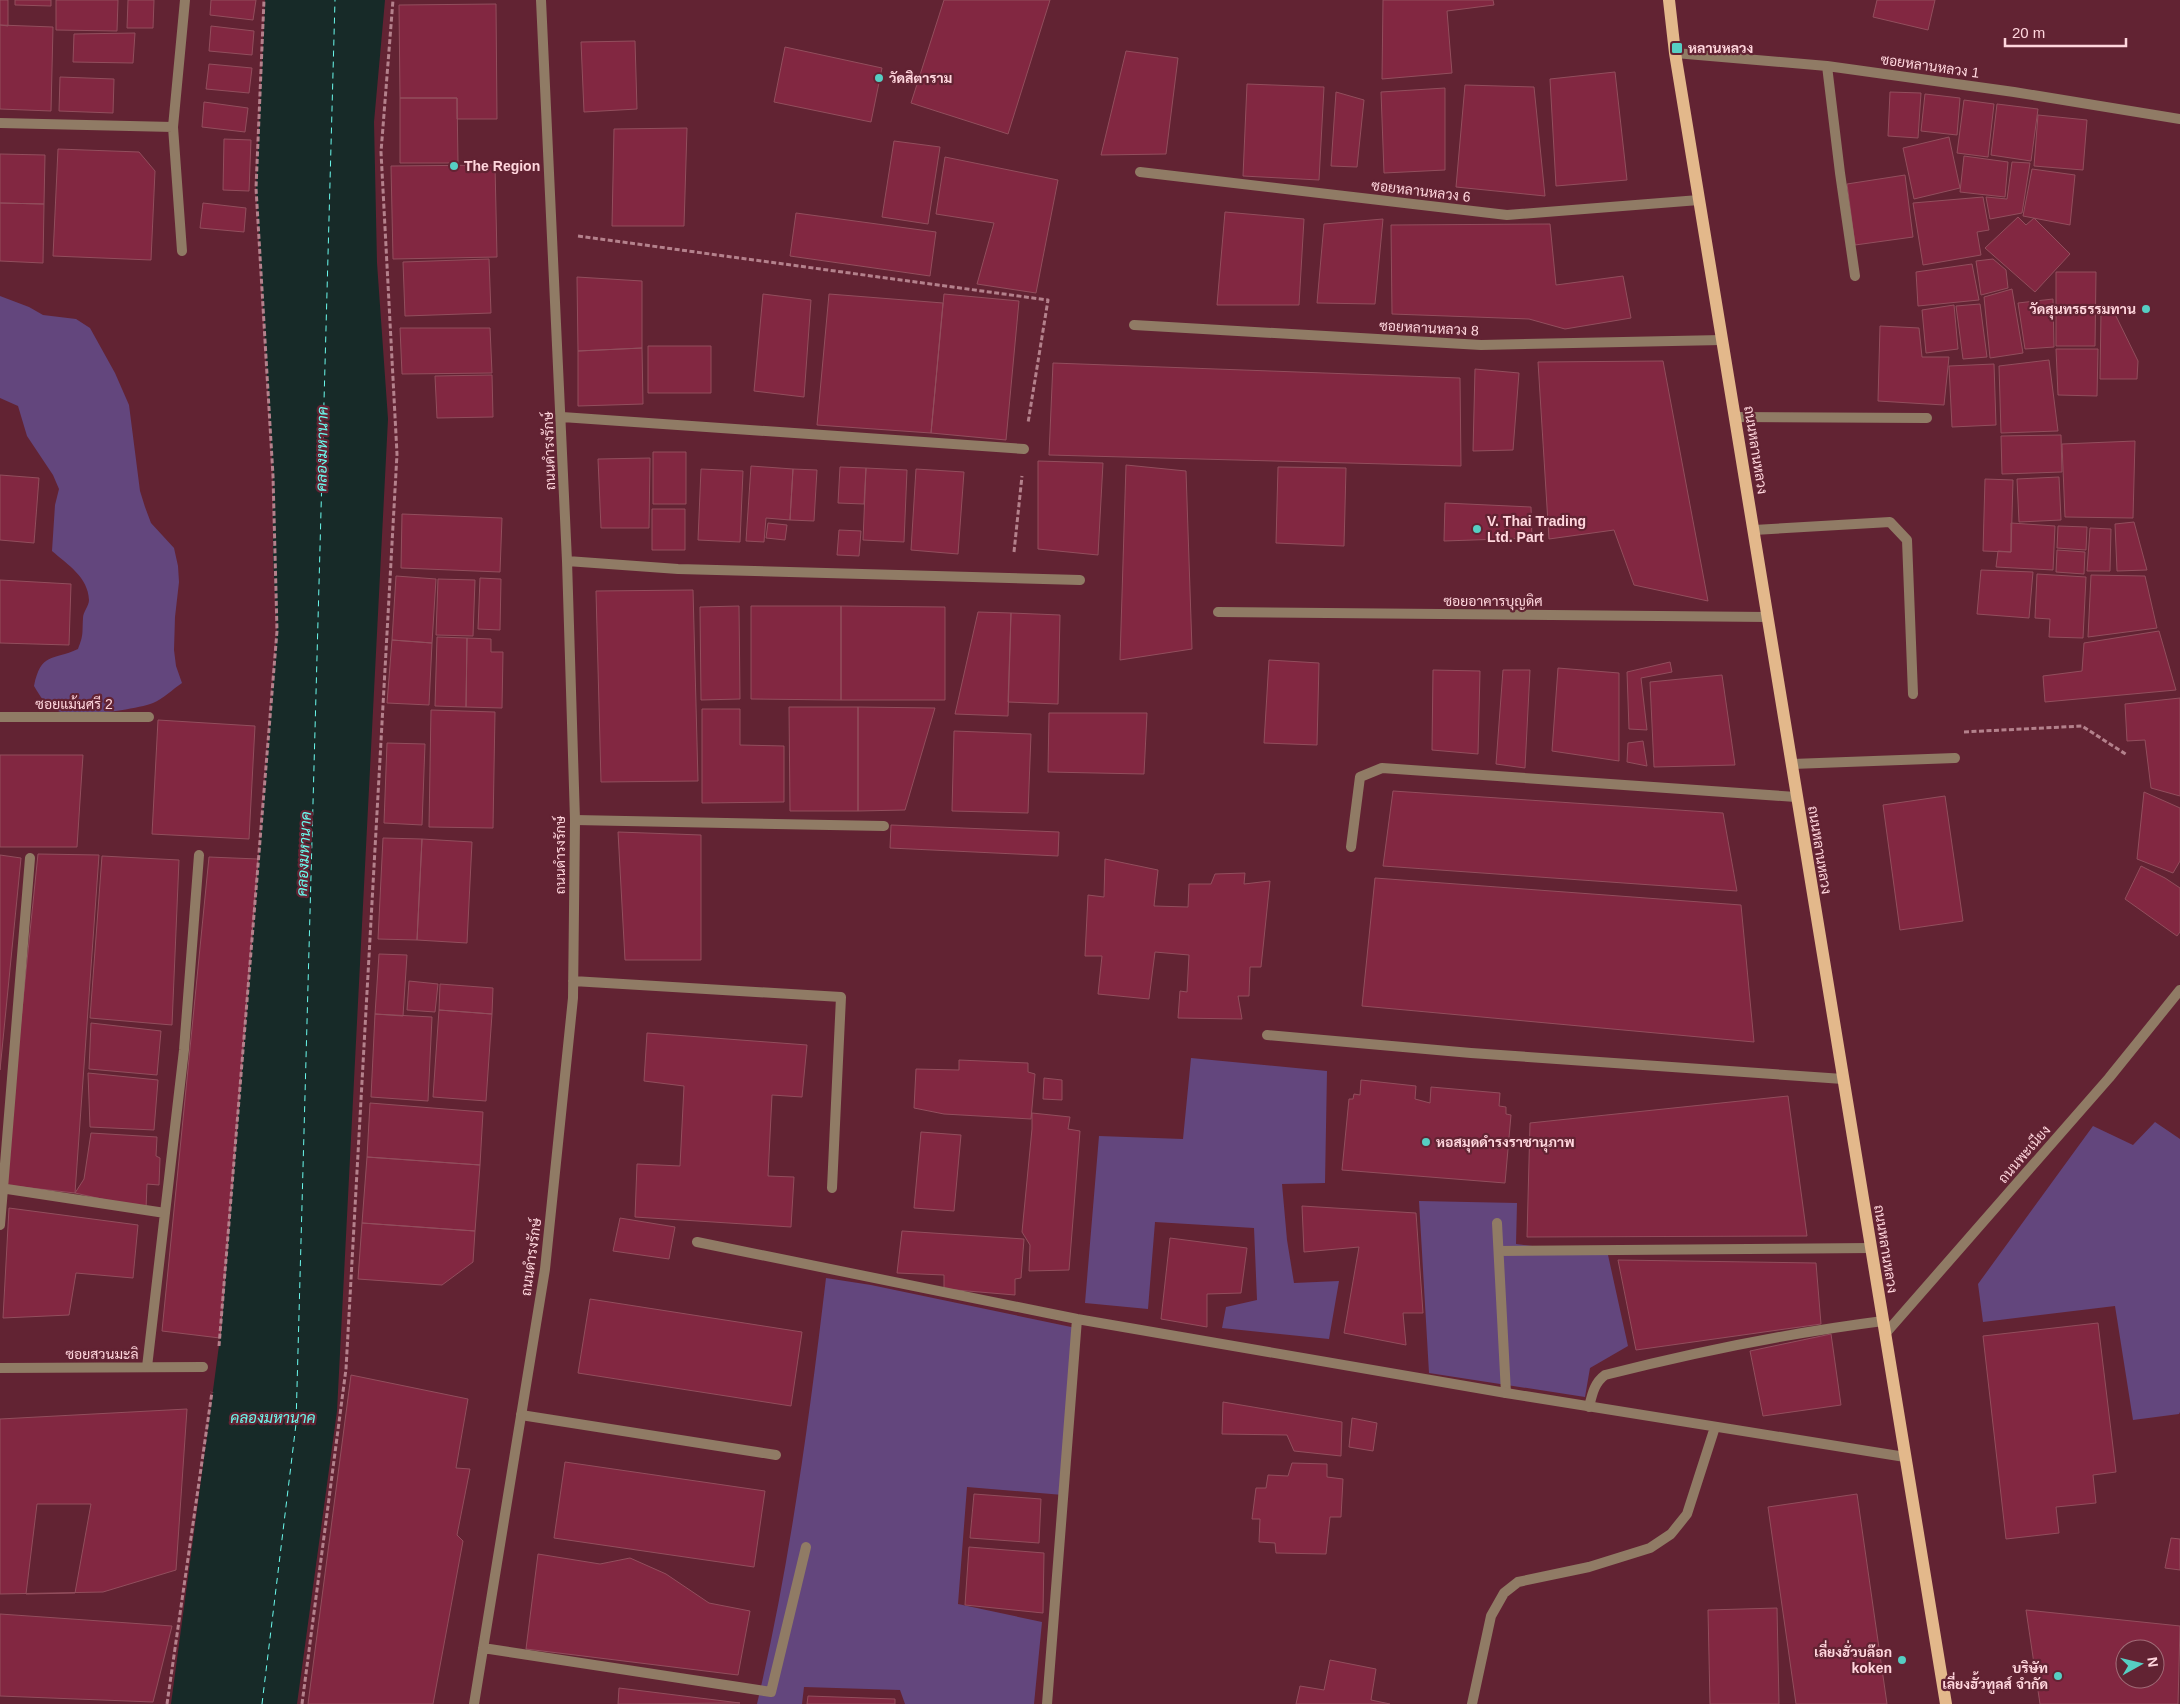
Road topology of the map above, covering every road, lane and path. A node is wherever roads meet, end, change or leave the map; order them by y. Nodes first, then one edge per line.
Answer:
1 (186, 0) edge
2 (264, 0) edge
3 (393, 0) edge
4 (541, 0) edge
5 (1669, 0) edge
6 (1675, 53) junction
7 (1827, 66) junction
8 (2180, 119) edge
9 (0, 123) edge
10 (173, 127) junction
11 (1140, 172) dead end
12 (1699, 200) junction
13 (551, 232) junction
14 (182, 251) dead end
15 (1855, 276) dead end
16 (1048, 300) dead end
17 (1134, 325) dead end
18 (1722, 340) junction
19 (562, 417) junction
20 (1735, 417) junction
21 (1927, 418) dead end
22 (1024, 449) dead end
23 (1754, 530) junction
24 (567, 561) junction
25 (1080, 580) dead end
26 (1218, 612) dead end
27 (1767, 617) junction
28 (1913, 694) dead end
29 (0, 717) edge
30 (149, 717) dead end
31 (1954, 758) dead end
32 (1792, 764) junction
33 (1796, 797) junction
34 (575, 820) junction
35 (884, 826) dead end
36 (1351, 847) dead end
37 (199, 855) dead end
38 (30, 858) dead end
39 (573, 981) junction
40 (2178, 995) edge
41 (1267, 1035) dead end
42 (1843, 1079) junction
43 (832, 1188) dead end
44 (1, 1189) edge
45 (165, 1213) junction
46 (1497, 1223) dead end
47 (0, 1225) edge
48 (697, 1242) dead end
49 (1871, 1248) junction
50 (1499, 1251) junction
51 (1077, 1318) junction
52 (1883, 1321) junction
53 (1885, 1334) junction
54 (219, 1348) dead end
55 (0, 1368) edge
56 (147, 1368) junction
57 (203, 1368) dead end
58 (213, 1387) dead end
59 (1506, 1393) junction
60 (1589, 1407) junction
61 (521, 1415) junction
62 (1715, 1427) junction
63 (776, 1455) dead end
64 (1905, 1458) junction
65 (806, 1547) dead end
66 (483, 1648) junction
67 (167, 1704) edge
68 (302, 1704) edge
69 (474, 1704) edge
70 (1047, 1704) edge
71 (1472, 1704) edge
72 (1946, 1704) edge

1 - 10 street
2 - 54 path
3 - 68 path
4 - 13 street, ถนนดำรงรักษ์
5 - 6 main road, ถนนหลานหลวง
6 - 7 street, ซอยหลานหลวง 1
6 - 12 main road, ถนนหลานหลวง
7 - 8 street, ซอยหลานหลวง 1
7 - 15 street
9 - 10 street
10 - 14 street
11 - 12 street, ซอยหลานหลวง 6
12 - 18 main road, ถนนหลานหลวง
13 - 16 path
13 - 19 street, ถนนดำรงรักษ์
17 - 18 street, ซอยหลานหลวง 8
18 - 20 main road, ถนนหลานหลวง
19 - 22 street
19 - 24 street, ถนนดำรงรักษ์
20 - 21 street
20 - 23 main road, ถนนหลานหลวง
23 - 27 main road, ถนนหลานหลวง
23 - 28 street
24 - 25 street
24 - 34 street, ถนนดำรงรักษ์
26 - 27 street, ซอยอาคารบุญดิศ
27 - 32 main road, ถนนหลานหลวง
29 - 30 street, ซอยแม้นศรี 2
31 - 32 street
32 - 33 main road, ถนนหลานหลวง
33 - 36 street
33 - 42 main road, ถนนหลานหลวง
34 - 35 street
34 - 39 street, ถนนดำรงรักษ์
37 - 45 street
38 - 44 street
39 - 43 street
39 - 61 street, ถนนดำรงรักษ์
40 - 53 street, ถนนพะเนียง
41 - 42 street
42 - 49 main road, ถนนหลานหลวง
44 - 45 street
44 - 47 street
45 - 56 street
46 - 50 street
48 - 51 street
49 - 50 street
49 - 52 main road, ถนนหลานหลวง
50 - 59 street
51 - 59 street
51 - 70 street
52 - 53 main road, ถนนหลานหลวง
52 - 60 street
53 - 64 main road, ถนนหลานหลวง
55 - 56 street, ซอยสวนมะลิ
56 - 57 street, ซอยสวนมะลิ
58 - 67 path
59 - 60 street
60 - 62 street
61 - 63 street
61 - 66 street, ถนนดำรงรักษ์
62 - 64 street
62 - 71 street
64 - 72 main road, ถนนหลานหลวง
65 - 66 street
66 - 69 street, ถนนดำรงรักษ์

